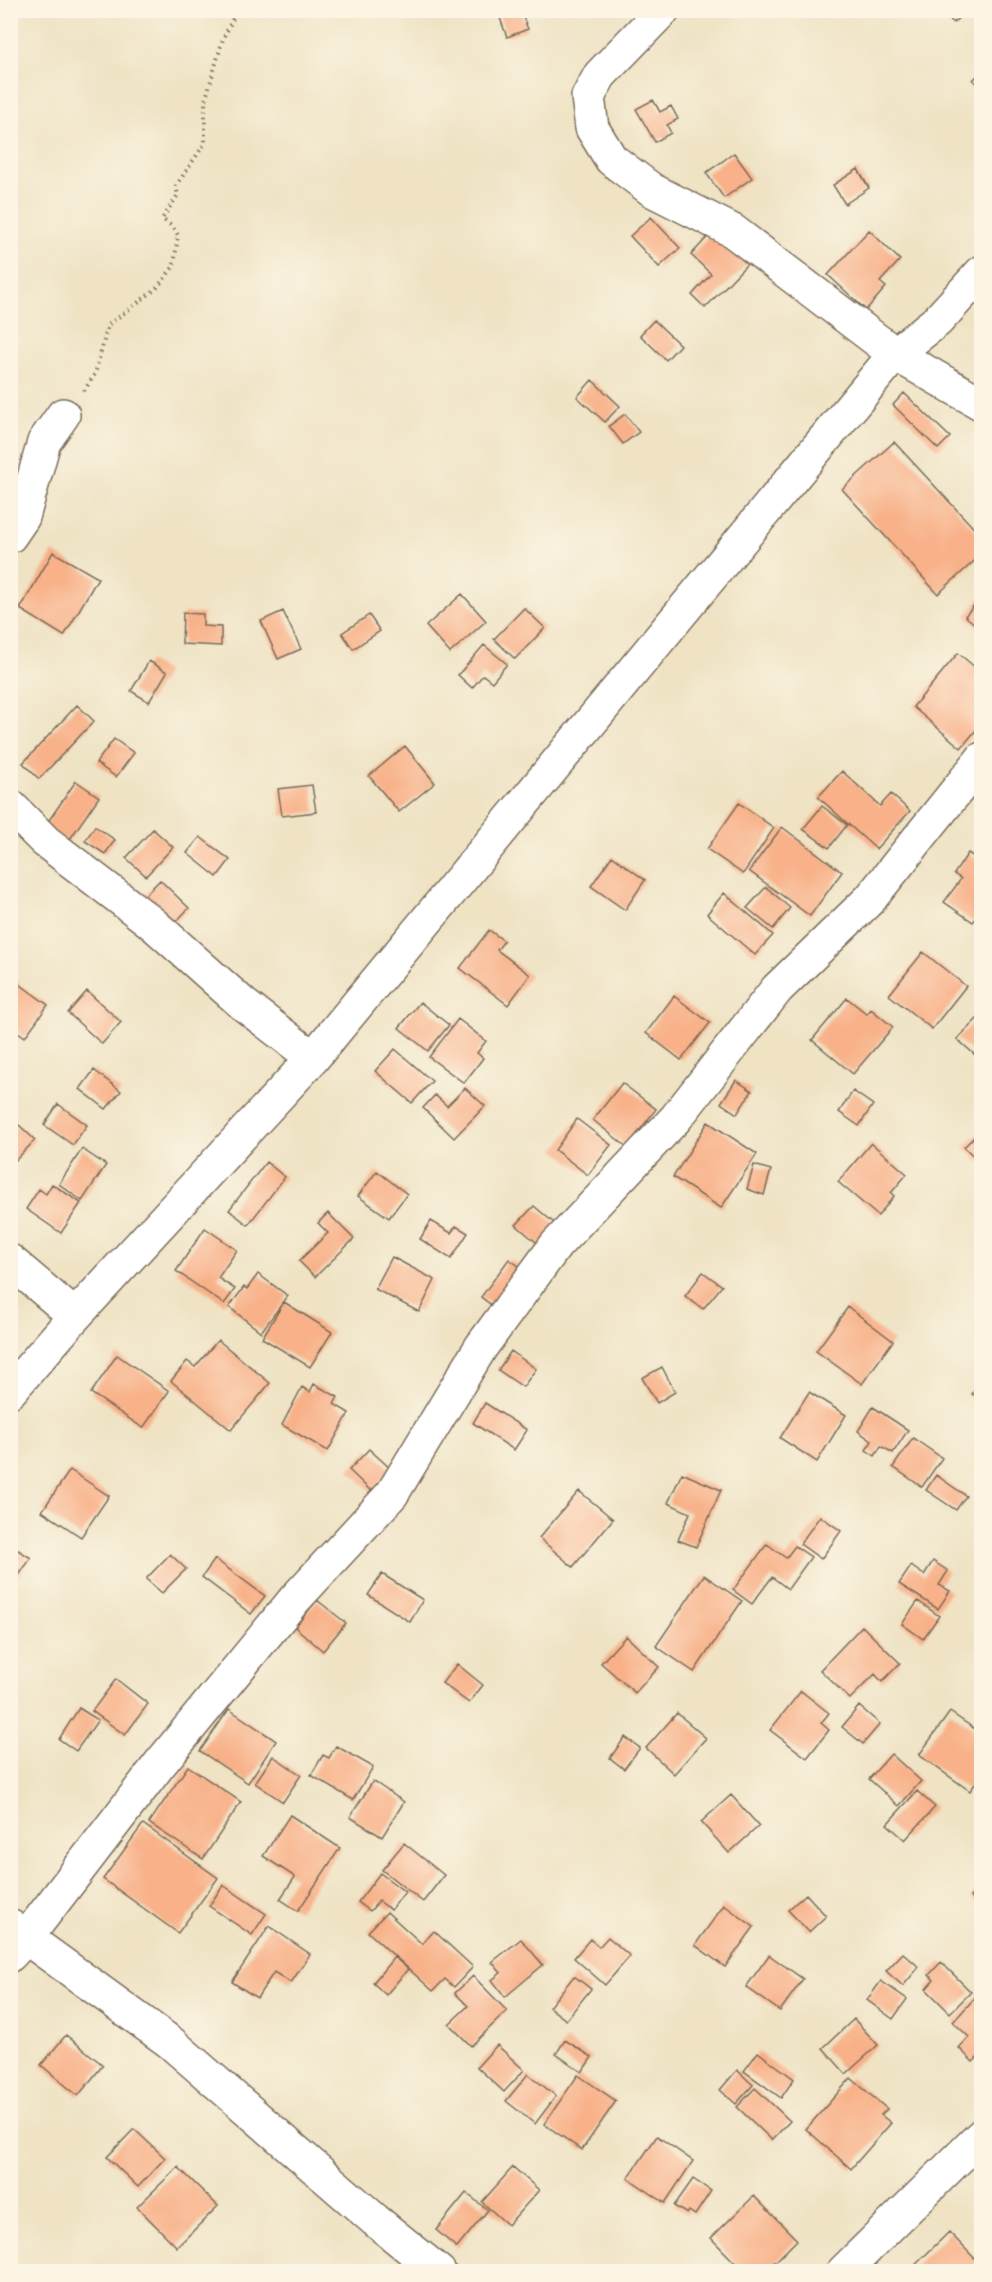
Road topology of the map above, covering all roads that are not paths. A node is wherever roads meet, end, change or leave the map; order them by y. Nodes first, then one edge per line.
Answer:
1 (663, 10) edge
2 (981, 272) edge
3 (895, 354) junction
4 (981, 404) edge
5 (63, 415) road end
6 (10, 536) edge
7 (981, 759) edge
8 (10, 806) edge
9 (313, 1058) junction
10 (10, 1261) edge
11 (75, 1316) junction
12 (10, 1391) edge
13 (16, 1940) edge
14 (981, 2135) edge
15 (439, 2271) edge
16 (843, 2271) edge

1 - 3 street
2 - 3 street
3 - 4 street
3 - 9 street
5 - 6 street
7 - 13 street
8 - 9 street
9 - 11 street
10 - 11 street
11 - 12 street
13 - 15 street
14 - 16 street

